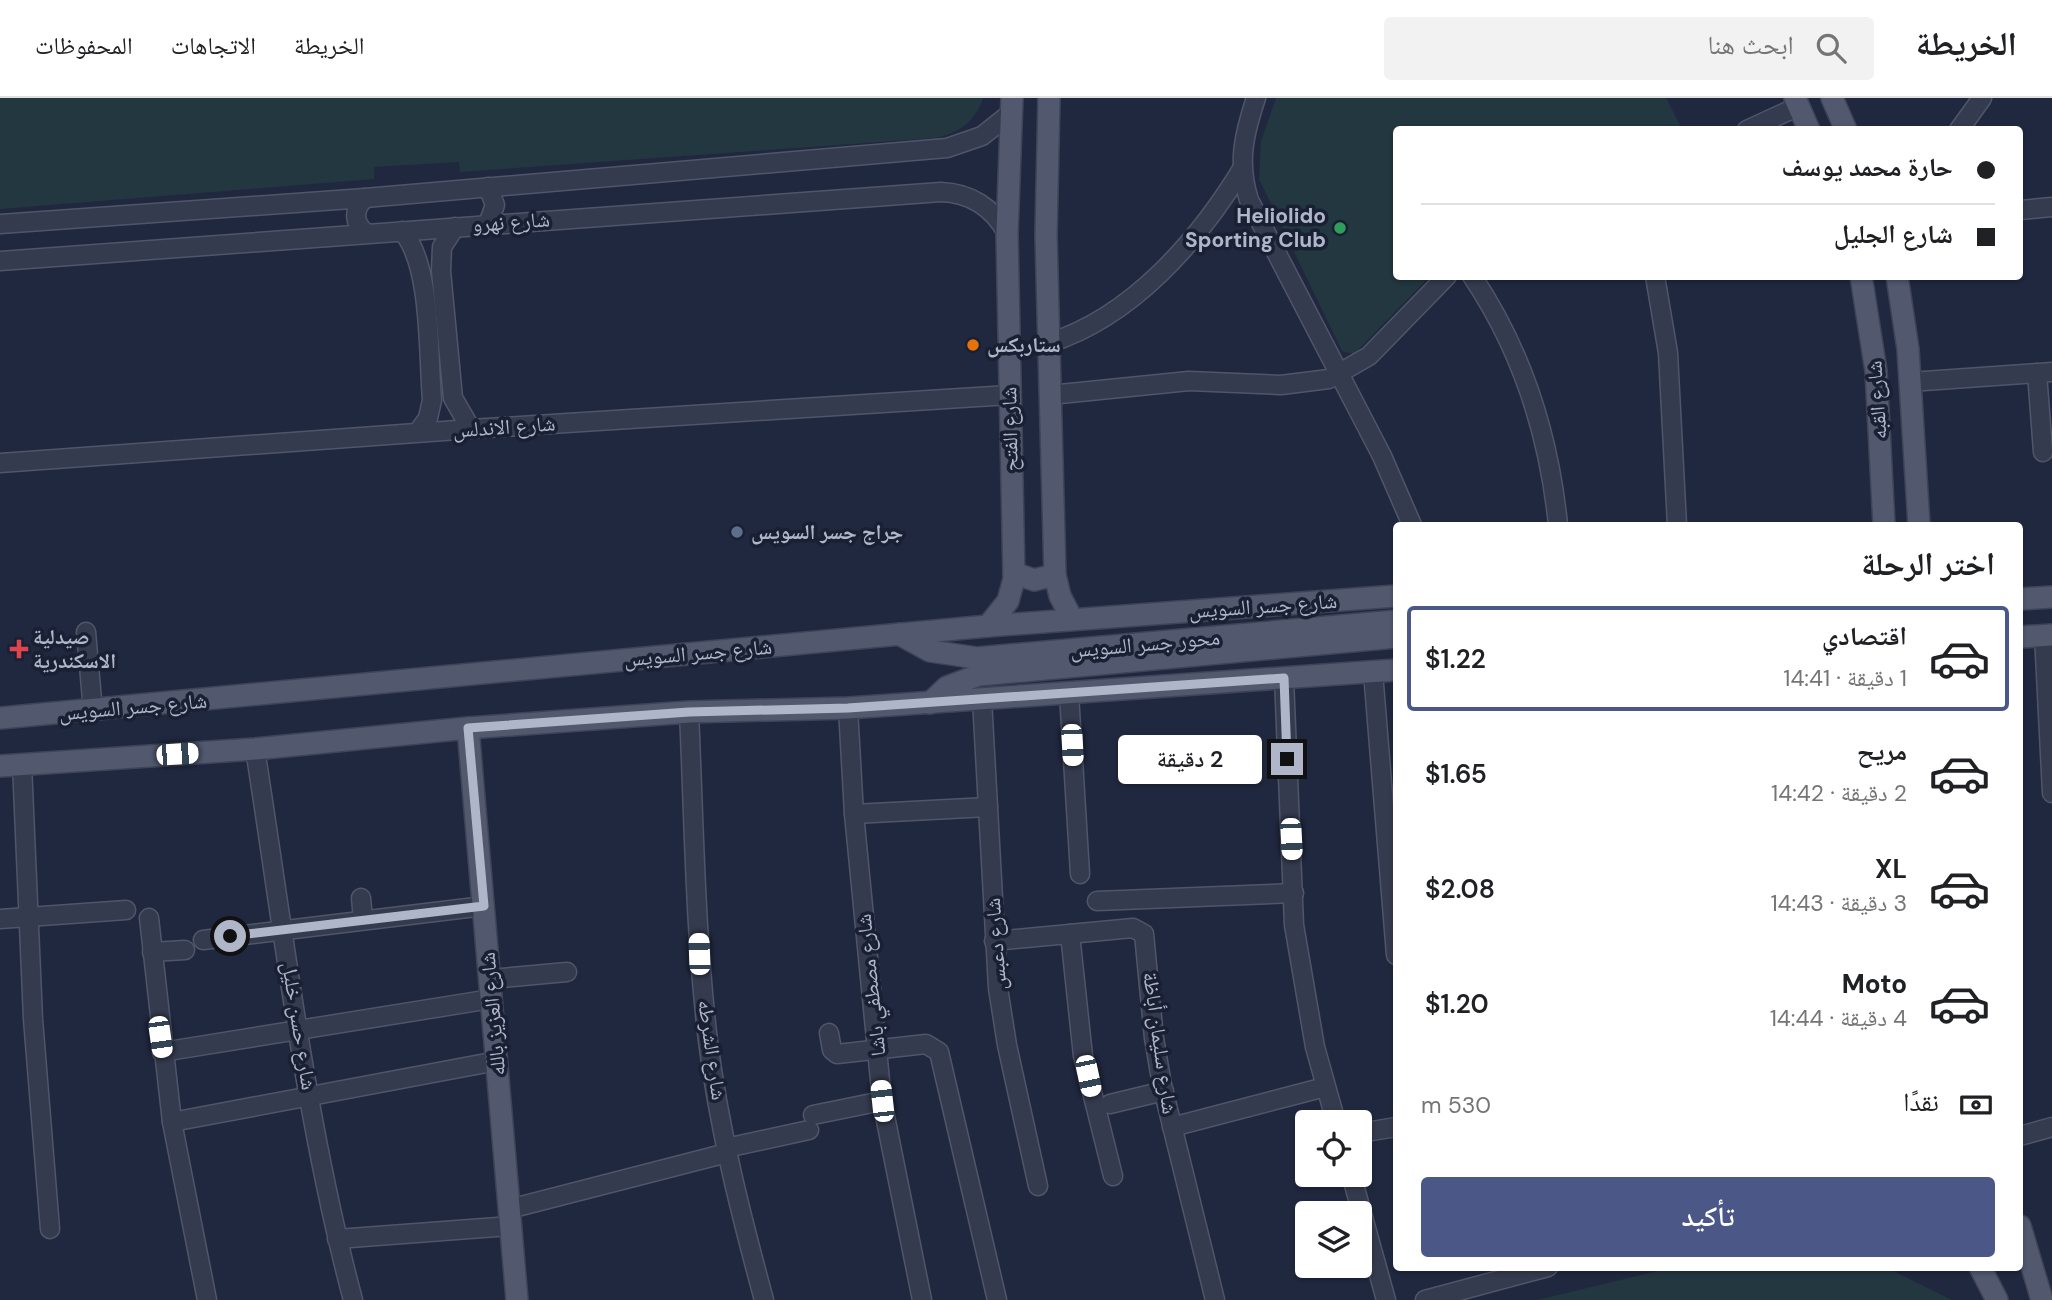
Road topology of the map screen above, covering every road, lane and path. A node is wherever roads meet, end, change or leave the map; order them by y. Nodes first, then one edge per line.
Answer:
1 (1049, 98) edge
2 (1256, 98) edge
3 (1832, 98) edge
4 (1982, 98) edge
5 (1797, 102) edge
6 (1011, 105) edge
7 (1754, 126) edge
8 (1807, 126) edge
9 (1844, 126) edge
10 (1962, 126) edge
11 (1242, 169) junction
12 (488, 187) junction
13 (365, 198) junction
14 (2052, 207) edge
15 (2023, 210) edge
16 (488, 223) junction
17 (0, 224) edge
18 (454, 227) junction
19 (401, 231) junction
20 (366, 233) junction
21 (1007, 233) junction
22 (1046, 234) junction
23 (0, 261) edge
24 (1443, 280) edge
25 (1474, 280) edge
26 (1655, 280) edge
27 (1862, 280) edge
28 (1897, 280) edge
29 (1049, 343) junction
30 (2045, 373) edge
31 (1339, 375) junction
32 (1910, 382) junction
33 (1009, 396) junction
34 (1050, 396) junction
35 (471, 429) junction
36 (418, 432) junction
37 (2043, 452) dead end
38 (0, 463) edge
39 (1411, 522) edge
40 (1558, 522) edge
41 (1677, 522) edge
42 (1884, 522) edge
43 (1919, 522) edge
44 (1014, 573) junction
45 (1055, 575) junction
46 (1393, 596) edge
47 (2052, 597) edge
48 (2023, 599) edge
49 (2052, 608) edge
50 (2023, 610) edge
51 (1072, 619) junction
52 (1393, 621) edge
53 (988, 626) junction
54 (2023, 629) edge
55 (86, 632) dead end
56 (2049, 633) edge
57 (899, 634) junction
58 (1393, 637) edge
59 (2023, 637) edge
60 (1393, 670) edge
61 (1373, 672) junction
62 (1284, 678) junction
63 (1069, 694) junction
64 (982, 699) junction
65 (930, 703) junction
66 (848, 708) junction
67 (93, 711) junction
68 (689, 712) junction
69 (0, 718) edge
70 (468, 728) junction
71 (255, 749) junction
72 (22, 765) junction
73 (0, 766) edge
74 (2052, 793) edge
75 (988, 807) junction
76 (853, 814) junction
77 (1080, 874) dead end
78 (1294, 893) junction
79 (361, 898) dead end
80 (1097, 901) dead end
81 (484, 906) junction
82 (126, 909) dead end
83 (28, 917) junction
84 (149, 918) dead end
85 (1393, 918) edge
86 (0, 919) edge
87 (363, 919) junction
88 (283, 928) junction
89 (1070, 934) junction
90 (203, 940) dead end
91 (994, 941) junction
92 (185, 950) dead end
93 (152, 952) junction
94 (567, 972) dead end
95 (491, 989) junction
96 (299, 1030) junction
97 (829, 1033) dead end
98 (877, 1050) junction
99 (162, 1052) junction
100 (497, 1061) junction
101 (1325, 1087) junction
102 (1164, 1091) junction
103 (310, 1095) junction
104 (882, 1101) junction
105 (1110, 1104) dead end
106 (1332, 1110) edge
107 (172, 1122) junction
108 (1172, 1127) junction
109 (2052, 1127) edge
110 (1393, 1128) edge
111 (1372, 1131) edge
112 (2023, 1135) edge
113 (727, 1151) junction
114 (1113, 1176) dead end
115 (1038, 1186) dead end
116 (1355, 1187) edge
117 (510, 1218) junction
118 (50, 1228) dead end
119 (2023, 1236) edge
120 (337, 1239) junction
121 (1534, 1271) edge
122 (1982, 1271) edge
123 (1490, 1284) edge
124 (1446, 1298) edge
125 (202, 1299) edge
126 (353, 1300) edge
127 (517, 1300) edge
128 (764, 1300) edge
129 (920, 1300) edge
130 (997, 1300) edge
131 (1215, 1300) edge
132 (1386, 1300) edge
133 (1425, 1300) edge
134 (1997, 1300) edge
135 (2042, 1300) edge

1 - 22 main road, شارع الفتح
2 - 11 street
3 - 9 main road
4 - 10 street
5 - 7 street
5 - 8 main road
6 - 12 street, شارع نهرو
6 - 21 main road, شارع الفتح
11 - 29 street
11 - 31 street
12 - 13 street, شارع نهرو
12 - 16 street
13 - 17 street, شارع نهرو
13 - 20 street
14 - 15 street
16 - 18 street, شارع نهرو
16 - 21 street, شارع نهرو
18 - 19 street, شارع نهرو
18 - 35 street
19 - 20 street, شارع نهرو
19 - 36 street
20 - 23 street, شارع نهرو
21 - 22 main road
21 - 33 main road, شارع الفتح
22 - 29 main road, شارع الفتح
24 - 31 street
25 - 40 street
26 - 41 street
27 - 42 main road, شارع القبه
28 - 32 main road, شارع القبه
29 - 34 main road, شارع الفتح
30 - 32 street
30 - 37 street
31 - 34 street
31 - 39 street
32 - 43 main road, شارع القبه
33 - 35 street, شارع الاندلس
33 - 44 main road, شارع الفتح
34 - 45 main road, شارع الفتح
35 - 36 street, شارع الاندلس
36 - 38 street, شارع الاندلس
44 - 45 main road
44 - 53 main road, شارع الفتح
45 - 51 main road, شارع الفتح
46 - 51 main road, شارع جسر السويس
47 - 48 main road
49 - 50 main road
51 - 53 main road, شارع جسر السويس
52 - 57 main road, محور جسر السويس
53 - 57 main road, شارع جسر السويس
54 - 56 main road
55 - 67 street
56 - 59 main road
56 - 74 street
57 - 67 main road, شارع جسر السويس
58 - 65 main road, محور جسر السويس
60 - 61 main road
61 - 62 main road
61 - 85 street
62 - 63 main road
62 - 78 street
63 - 64 main road
63 - 77 street
64 - 65 main road
64 - 75 street, شارع دعبس
65 - 66 main road
66 - 68 main road
66 - 76 street, شارع مصطفي باشا
67 - 69 main road, شارع جسر السويس
68 - 70 main road
68 - 113 street, شارع الشرطه
70 - 71 main road
70 - 81 main road, شارع العزيز بالله
71 - 72 main road
71 - 88 street, شارع حسن خليل
72 - 73 main road
72 - 83 street
75 - 76 street
75 - 91 street, شارع دعبس
76 - 98 street, شارع مصطفي باشا
78 - 80 street
78 - 101 street
79 - 87 street
81 - 87 street
81 - 95 main road, شارع العزيز بالله
82 - 83 street
83 - 86 street
83 - 118 street
84 - 93 street
87 - 88 street
88 - 90 street
88 - 96 street, شارع حسن خليل
89 - 91 street, شارع سليمان أباظة
89 - 102 street, شارع سليمان أباظة
89 - 114 street
91 - 115 street, شارع دعبس
92 - 93 street
93 - 99 street
94 - 95 street
95 - 96 street
95 - 100 main road, شارع العزيز بالله
96 - 99 street
96 - 103 street, شارع حسن خليل
97 - 98 street
98 - 104 street, شارع مصطفي باشا
98 - 130 street
99 - 107 street
100 - 103 street
100 - 117 main road, شارع العزيز بالله
101 - 106 street
101 - 108 street
102 - 105 street
102 - 108 street, شارع سليمان أباظة
103 - 107 street
103 - 120 street, شارع حسن خليل
104 - 113 street
104 - 129 street, شارع مصطفي باشا
107 - 125 street
108 - 131 street, شارع سليمان أباظة
109 - 112 street
110 - 111 street
113 - 117 street
113 - 128 street, شارع الشرطه
116 - 132 street
117 - 120 street
117 - 127 main road, شارع العزيز بالله
119 - 135 main road
120 - 126 street, شارع حسن خليل
121 - 123 street
122 - 134 main road
123 - 124 street
124 - 133 street

